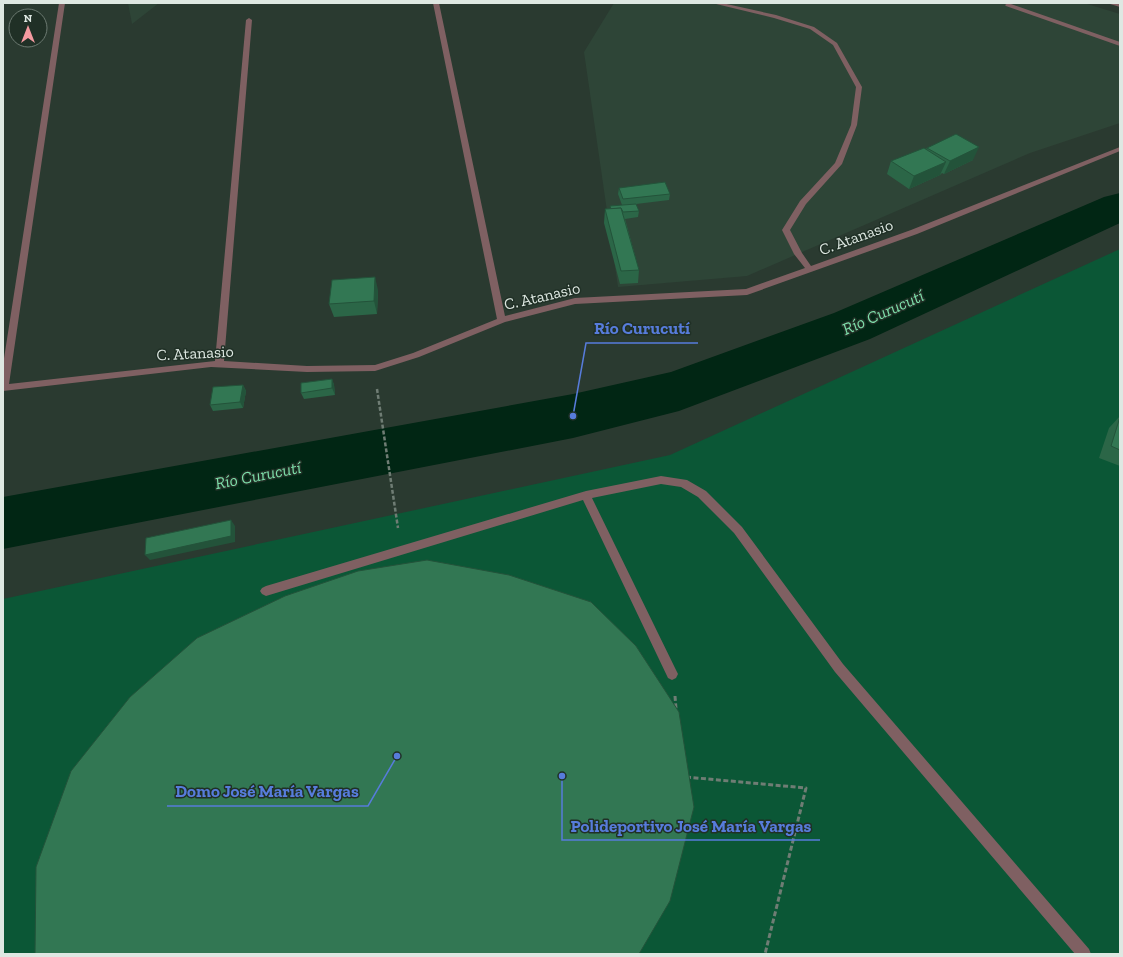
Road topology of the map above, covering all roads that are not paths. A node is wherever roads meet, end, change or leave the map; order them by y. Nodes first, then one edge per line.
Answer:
1 (62, 3) edge
2 (436, 3) edge
3 (715, 3) edge
4 (1112, 3) edge
5 (1008, 5) dead end
6 (1120, 5) edge
7 (249, 20) dead end
8 (1120, 44) edge
9 (1120, 148) edge
10 (810, 270) junction
11 (502, 320) junction
12 (219, 364) junction
13 (3, 388) edge
14 (586, 495) junction
15 (266, 591) dead end
16 (672, 674) road end
17 (1084, 954) edge

1 - 13 lane
2 - 11 lane
3 - 10 lane
4 - 6 lane
5 - 8 lane
7 - 12 lane
9 - 10 lane, C. Atanasio
10 - 11 lane, C. Atanasio
11 - 12 lane, C. Atanasio
12 - 13 lane, C. Atanasio
14 - 15 lane
14 - 16 lane
14 - 17 lane

